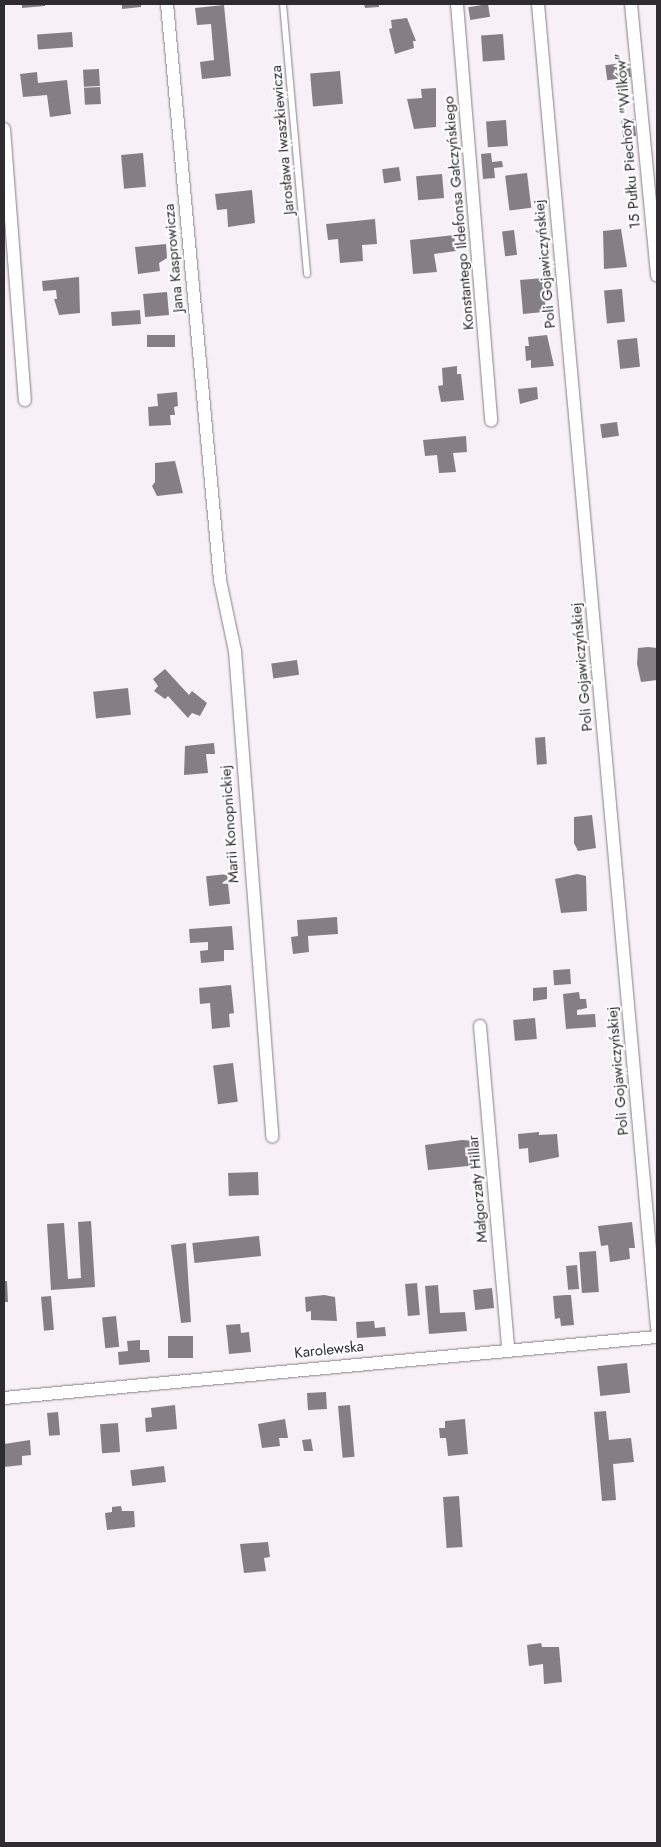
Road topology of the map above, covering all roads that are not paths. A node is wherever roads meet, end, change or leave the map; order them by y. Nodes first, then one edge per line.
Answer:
1 (167, 4) edge
2 (283, 4) edge
3 (457, 4) edge
4 (538, 4) edge
5 (631, 4) edge
6 (4, 128) edge
7 (307, 274) dead end
8 (657, 276) edge
9 (25, 400) dead end
10 (492, 420) dead end
11 (213, 509) joint
12 (480, 1026) dead end
13 (272, 1137) dead end
14 (657, 1328) edge
15 (657, 1337) edge
16 (508, 1349) junction
17 (4, 1398) edge

1 - 11 street, Jana Kasprowicza
2 - 7 lane, Jarosława Iwaszkiewicza
3 - 10 street, Konstantego Ildefonsa Gałczyńskiego
4 - 14 street, Poli Gojawiczyńskiej
5 - 8 street, 15 Pułku Piechoty "Wilków"
6 - 9 street
11 - 13 street, Marii Konopnickiej
12 - 16 street, Małgorzaty Hillar
15 - 16 street, Karolewska
16 - 17 street, Karolewska

